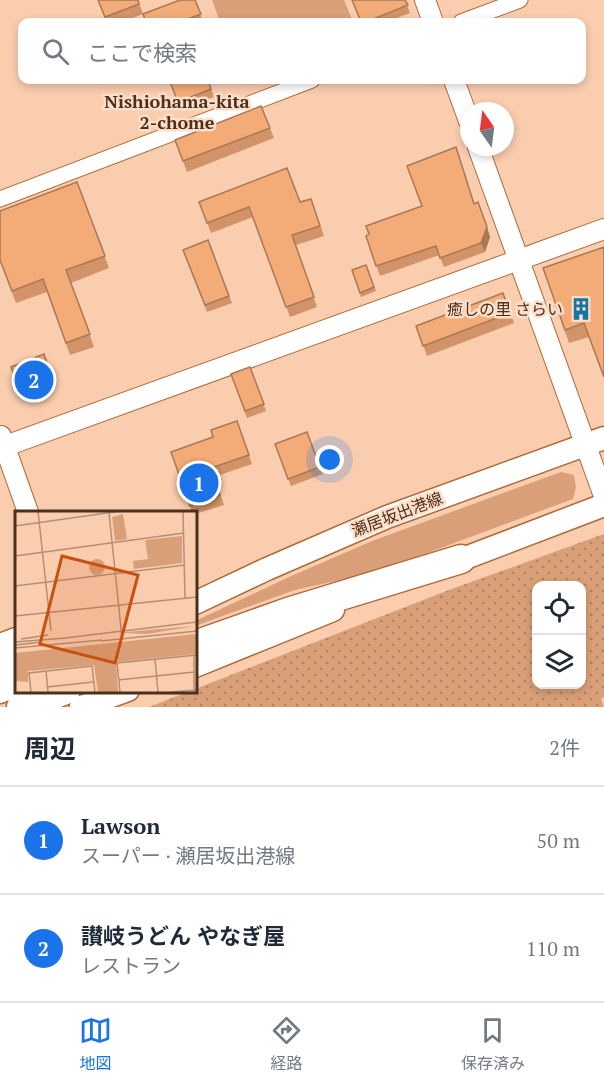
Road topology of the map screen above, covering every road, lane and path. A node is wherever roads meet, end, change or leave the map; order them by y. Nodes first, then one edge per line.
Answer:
1 (425, 0) edge
2 (520, 0) edge
3 (432, 18) edge
4 (472, 18) edge
5 (302, 84) edge
6 (455, 84) edge
7 (462, 102) edge
8 (481, 156) edge
9 (0, 199) edge
10 (604, 229) edge
11 (519, 260) junction
12 (595, 441) edge
13 (2, 443) edge
14 (604, 496) edge
15 (604, 505) edge
16 (28, 511) edge
17 (461, 559) junction
18 (196, 603) edge
19 (196, 635) edge
20 (196, 645) edge
21 (11, 660) edge
22 (196, 666) edge
23 (0, 692) edge
24 (62, 692) edge
25 (64, 692) edge
26 (122, 692) edge
27 (21, 707) edge
28 (54, 707) edge
29 (81, 707) edge

1 - 3 street
2 - 4 street
5 - 9 street
6 - 7 street
8 - 11 street
10 - 11 street
11 - 12 street
11 - 13 street
12 - 14 street
12 - 18 main road, 瀬居坂出港線
13 - 16 street
15 - 17 main road
17 - 19 main road
17 - 20 highway
17 - 22 main road
21 - 23 main road
24 - 27 highway
25 - 28 main road
26 - 29 main road

